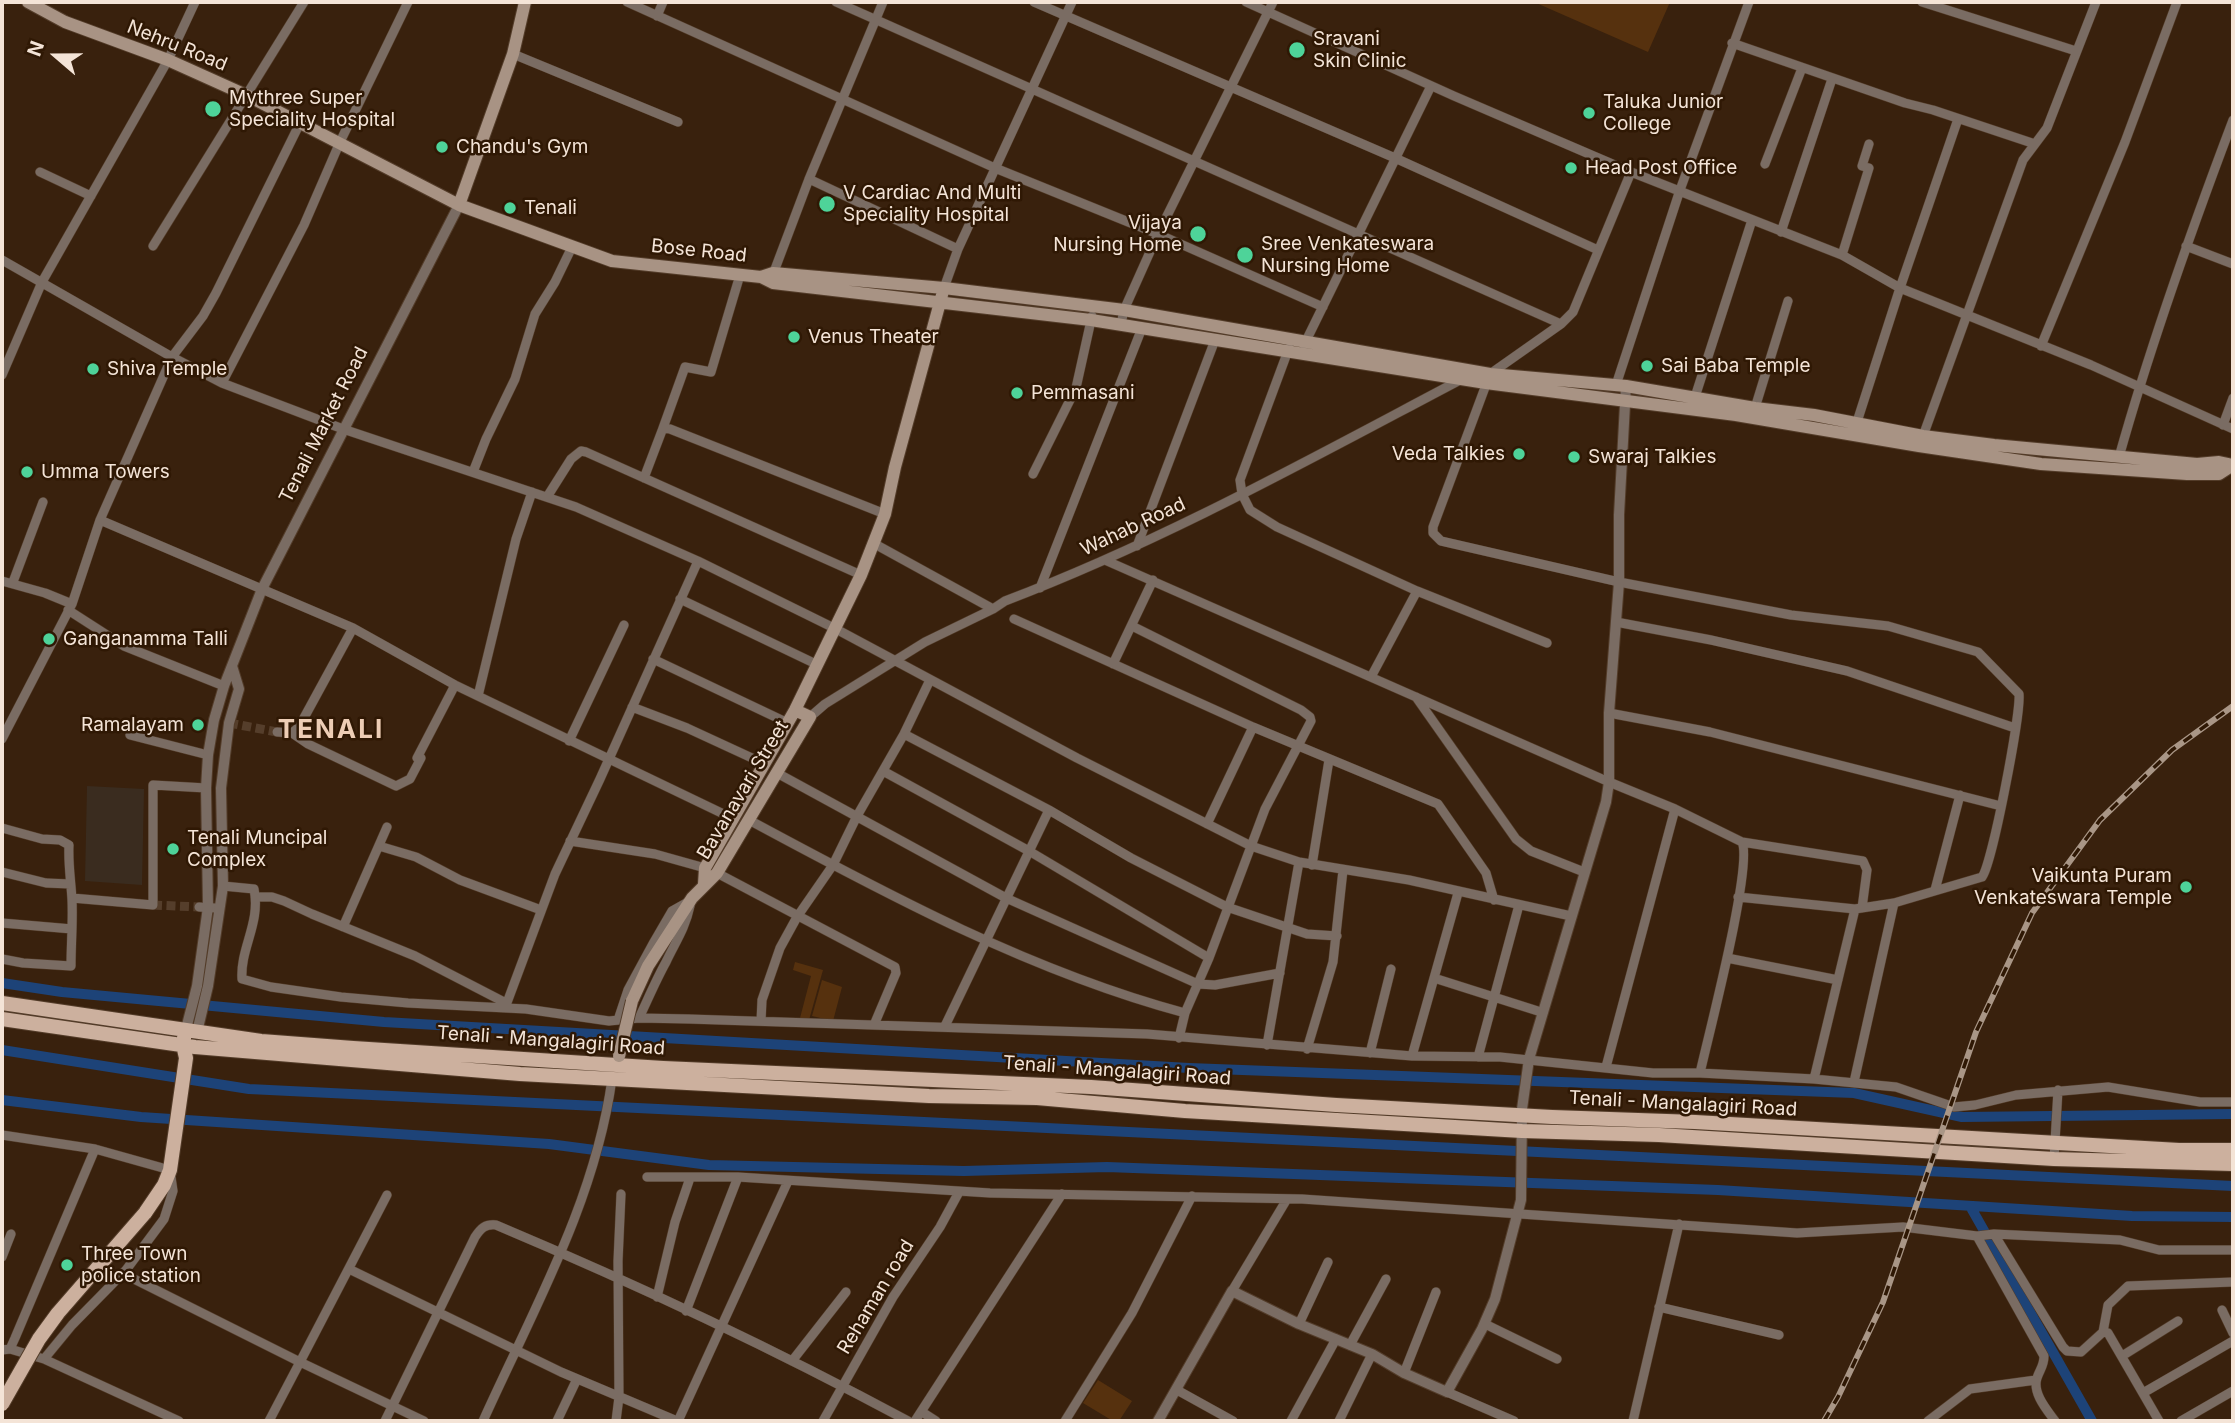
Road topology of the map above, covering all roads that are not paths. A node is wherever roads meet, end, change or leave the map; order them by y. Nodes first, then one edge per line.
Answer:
1 (28, 2) edge
2 (195, 2) edge
3 (304, 2) edge
4 (408, 2) edge
5 (523, 2) edge
6 (627, 2) edge
7 (663, 2) edge
8 (836, 2) edge
9 (883, 2) edge
10 (1034, 2) edge
11 (1072, 2) edge
12 (1245, 2) edge
13 (1273, 2) edge
14 (1749, 2) edge
15 (1922, 2) edge
16 (2096, 2) edge
17 (2177, 2) edge
18 (1268, 12) junction
19 (657, 16) junction
20 (1066, 16) junction
21 (876, 19) junction
22 (1732, 43) junction
23 (2076, 51) junction
24 (513, 54) junction
25 (167, 60) junction
26 (1802, 68) junction
27 (1832, 79) junction
28 (1432, 86) junction
29 (1033, 88) junction
30 (1230, 89) junction
31 (247, 96) junction
32 (844, 98) junction
33 (1958, 119) junction
34 (2233, 120) edge
35 (678, 122) dead end
36 (300, 123) junction
37 (340, 142) junction
38 (1869, 144) dead end
39 (2035, 144) junction
40 (1395, 158) junction
41 (1194, 161) junction
42 (1765, 164) dead end
43 (995, 168) junction
44 (40, 172) dead end
45 (1631, 172) junction
46 (809, 179) junction
47 (1680, 190) junction
48 (91, 196) junction
49 (459, 205) junction
50 (1752, 220) junction
51 (1781, 232) junction
52 (1158, 234) junction
53 (1359, 235) junction
54 (153, 246) dead end
55 (2186, 246) junction
56 (572, 247) junction
57 (958, 248) junction
58 (1598, 250) junction
59 (1842, 256) junction
60 (2, 260) edge
61 (2233, 264) edge
62 (740, 275) junction
63 (769, 278) junction
64 (42, 282) junction
65 (944, 288) junction
66 (1900, 288) junction
67 (1788, 301) dead end
68 (940, 302) junction
69 (1323, 307) junction
70 (1124, 310) junction
71 (1092, 313) junction
72 (1967, 315) junction
73 (1121, 324) junction
74 (1561, 324) junction
75 (1142, 328) junction
76 (1293, 338) junction
77 (1215, 340) junction
78 (1307, 341) junction
79 (2041, 346) junction
80 (1293, 353) junction
81 (172, 358) junction
82 (1475, 372) junction
83 (2, 375) edge
84 (1488, 378) junction
85 (1461, 379) junction
86 (222, 383) junction
87 (1621, 385) junction
88 (2139, 386) junction
89 (1695, 397) junction
90 (2233, 398) edge
91 (1626, 400) junction
92 (1755, 408) junction
93 (1856, 425) junction
94 (2223, 425) junction
95 (663, 428) junction
96 (343, 429) junction
97 (2233, 429) edge
98 (1923, 436) junction
99 (2119, 457) junction
100 (2233, 465) edge
101 (473, 472) junction
102 (1033, 474) dead end
103 (644, 478) junction
104 (532, 492) junction
105 (1242, 495) junction
106 (547, 497) junction
107 (43, 502) dead end
108 (885, 514) junction
109 (100, 520) junction
110 (873, 544) junction
111 (1138, 546) junction
112 (698, 561) junction
113 (1107, 561) junction
114 (861, 575) junction
115 (1153, 580) junction
116 (2, 581) edge
117 (13, 582) junction
118 (1619, 582) junction
119 (1040, 588) junction
120 (262, 589) junction
121 (1417, 591) junction
122 (680, 599) junction
123 (70, 607) junction
124 (993, 609) junction
125 (1014, 619) dead end
126 (1616, 622) junction
127 (624, 625) dead end
128 (1132, 626) junction
129 (354, 628) junction
130 (836, 629) junction
131 (1547, 643) dead end
132 (653, 659) junction
133 (894, 662) junction
134 (1113, 664) junction
135 (818, 665) junction
136 (232, 666) junction
137 (1371, 677) junction
138 (930, 680) junction
139 (455, 685) junction
140 (224, 686) junction
141 (478, 696) junction
142 (1415, 696) junction
143 (632, 707) junction
144 (795, 710) junction
145 (1609, 713) junction
146 (810, 718) junction
147 (214, 720) junction
148 (229, 723) junction
149 (788, 723) junction
150 (1253, 727) junction
151 (2015, 728) junction
152 (277, 732) tunnel mouth
153 (292, 733) junction
154 (904, 734) junction
155 (130, 736) dead end
156 (2, 739) edge
157 (569, 741) junction
158 (1298, 746) junction
159 (208, 755) junction
160 (608, 759) junction
161 (1328, 760) junction
162 (765, 764) junction
163 (883, 771) junction
164 (776, 773) junction
165 (1609, 782) junction
166 (206, 788) junction
167 (1960, 795) junction
168 (2001, 806) junction
169 (1675, 809) junction
170 (1049, 810) junction
171 (857, 816) junction
172 (734, 818) junction
173 (749, 820) junction
174 (1207, 824) junction
175 (387, 827) dead end
176 (2, 828) edge
177 (570, 841) junction
178 (1742, 842) junction
179 (379, 846) junction
180 (1251, 846) junction
181 (1029, 851) junction
182 (1299, 862) junction
183 (833, 865) junction
184 (1312, 865) junction
185 (711, 870) junction
186 (1343, 870) junction
187 (2, 872) edge
188 (1584, 872) junction
189 (70, 884) junction
190 (223, 886) junction
191 (1935, 890) junction
192 (1458, 893) junction
193 (256, 897) junction
194 (1738, 897) junction
195 (72, 898) junction
196 (692, 898) junction
197 (1006, 898) junction
198 (1494, 900) junction
199 (1894, 903) junction
200 (1519, 905) junction
201 (204, 907) junction
202 (1227, 907) junction
203 (220, 908) junction
204 (1858, 909) junction
205 (541, 910) junction
206 (1571, 916) junction
207 (797, 917) junction
208 (2, 923) edge
209 (343, 927) junction
210 (1287, 928) junction
211 (72, 929) junction
212 (1337, 936) junction
213 (986, 940) junction
214 (1209, 958) junction
215 (1727, 958) junction
216 (2, 959) edge
217 (1391, 968) dead end
218 (1280, 973) junction
219 (1434, 978) junction
220 (1838, 980) junction
221 (1198, 984) junction
222 (203, 986) junction
223 (1493, 997) junction
224 (2, 1003) edge
225 (505, 1006) junction
226 (1541, 1012) junction
227 (1185, 1013) junction
228 (639, 1018) junction
229 (2, 1019) edge
230 (618, 1020) junction
231 (761, 1021) junction
232 (874, 1025) junction
233 (945, 1026) junction
234 (191, 1036) junction
235 (1179, 1038) junction
236 (1267, 1045) junction
237 (1307, 1049) junction
238 (1370, 1054) junction
239 (1412, 1056) junction
240 (1478, 1057) junction
241 (1528, 1064) junction
242 (1606, 1068) junction
243 (614, 1073) junction
244 (1700, 1073) junction
245 (1814, 1079) junction
246 (1854, 1082) junction
247 (2057, 1095) junction
248 (2233, 1102) edge
249 (1522, 1112) junction
250 (2, 1135) edge
251 (1522, 1135) junction
252 (2054, 1138) junction
253 (95, 1149) junction
254 (2233, 1150) edge
255 (2054, 1159) junction
256 (171, 1163) junction
257 (2233, 1164) edge
258 (647, 1177) dead end
259 (738, 1177) junction
260 (690, 1178) junction
261 (788, 1181) junction
262 (959, 1192) junction
263 (621, 1194) dead end
264 (1062, 1194) junction
265 (387, 1195) dead end
266 (1192, 1196) junction
267 (1287, 1199) junction
268 (1518, 1213) junction
269 (1679, 1224) junction
270 (11, 1234) dead end
271 (1993, 1234) junction
272 (1978, 1236) junction
273 (2233, 1250) edge
274 (561, 1253) junction
275 (2, 1257) edge
276 (1328, 1262) dead end
277 (349, 1269) junction
278 (122, 1273) junction
279 (619, 1278) junction
280 (1386, 1279) dead end
281 (2233, 1282) edge
282 (846, 1292) dead end
283 (1232, 1292) junction
284 (1436, 1292) dead end
285 (657, 1297) junction
286 (1660, 1307) junction
287 (438, 1310) junction
288 (2222, 1310) dead end
289 (686, 1311) junction
290 (2178, 1321) dead end
291 (1299, 1324) junction
292 (1485, 1324) junction
293 (722, 1328) junction
294 (2103, 1332) junction
295 (2233, 1333) edge
296 (1779, 1335) dead end
297 (1336, 1339) junction
298 (2233, 1341) edge
299 (1350, 1345) junction
300 (516, 1348) junction
301 (6, 1350) edge
302 (1372, 1354) junction
303 (2122, 1356) junction
304 (44, 1359) junction
305 (1558, 1359) dead end
306 (792, 1361) junction
307 (300, 1362) junction
308 (1404, 1373) junction
309 (577, 1379) junction
310 (2036, 1380) junction
311 (842, 1388) junction
312 (1177, 1390) junction
313 (1447, 1391) junction
314 (2233, 1391) edge
315 (2143, 1393) junction
316 (619, 1396) junction
317 (2, 1404) edge
318 (391, 1406) junction
319 (922, 1412) junction
320 (179, 1421) edge
321 (269, 1421) edge
322 (385, 1421) edge
323 (424, 1421) edge
324 (483, 1421) edge
325 (557, 1421) edge
326 (616, 1421) edge
327 (678, 1421) edge
328 (823, 1421) edge
329 (908, 1421) edge
330 (915, 1421) edge
331 (936, 1421) edge
332 (1065, 1421) edge
333 (1158, 1421) edge
334 (1233, 1421) edge
335 (1291, 1421) edge
336 (1339, 1421) edge
337 (1514, 1421) edge
338 (1633, 1421) edge
339 (1928, 1421) edge
340 (2055, 1421) edge
341 (2159, 1421) edge
342 (2181, 1421) edge

1 - 25 main road, Nehru Road
2 - 25 street
3 - 31 street
4 - 37 street
5 - 24 main road
6 - 19 street
7 - 19 street
8 - 21 street
9 - 21 street
10 - 20 street
11 - 20 street
12 - 18 street
13 - 18 street
14 - 22 street
15 - 23 street
16 - 23 street
17 - 79 street
18 - 28 street
18 - 30 street
19 - 32 street
20 - 29 street
20 - 30 street
21 - 29 street
21 - 32 street
22 - 26 street
22 - 47 street
23 - 39 street
24 - 35 street
24 - 49 main road
25 - 31 main road, Nehru Road
25 - 48 street
26 - 27 street
26 - 42 street
27 - 33 street
27 - 51 street
28 - 40 street
28 - 45 street
29 - 41 street
29 - 43 street
30 - 40 street
30 - 41 street
31 - 36 main road, Nehru Road
31 - 54 street
32 - 43 street
32 - 46 street
33 - 39 street
33 - 66 street
34 - 55 street
36 - 37 main road, Nehru Road
36 - 81 street
37 - 49 main road, Nehru Road
37 - 86 street
38 - 59 street
39 - 72 street
40 - 53 street
40 - 58 street
41 - 52 street
41 - 53 street
43 - 52 street
43 - 57 street
44 - 48 street
45 - 47 street
45 - 58 street
46 - 57 street
46 - 63 street
47 - 50 street
47 - 87 street
48 - 64 street
49 - 56 main road, Bose Road
49 - 96 street, Tenali Market Road
50 - 51 street
50 - 89 street
51 - 59 street
52 - 69 street
52 - 70 street
53 - 69 street
53 - 74 street
55 - 61 street
55 - 88 street
56 - 62 main road, Bose Road
56 - 101 street
57 - 65 street
58 - 74 street
59 - 66 street
60 - 64 street
62 - 63 main road, Bose Road
62 - 95 street
63 - 65 main road, Bose Road
63 - 68 main road
64 - 81 street
64 - 83 street
65 - 68 main road
65 - 71 main road, Bose Road
66 - 72 street
66 - 93 street
67 - 92 street
68 - 71 main road
68 - 108 main road
69 - 78 street
70 - 71 main road
70 - 73 street
70 - 76 main road
71 - 73 main road
71 - 102 street
72 - 79 street
72 - 98 street
73 - 75 main road
74 - 84 street
75 - 77 main road
75 - 119 street
76 - 78 main road
76 - 80 street
77 - 80 main road
77 - 111 street
78 - 80 street
78 - 82 main road
79 - 88 street
80 - 85 main road
80 - 105 street
81 - 86 street
81 - 109 street
82 - 84 main road
82 - 85 street, Wahab Road
84 - 85 main road
84 - 87 main road
84 - 91 main road
84 - 118 street
85 - 105 street, Wahab Road
86 - 96 street
87 - 89 main road
87 - 91 street
88 - 94 street
88 - 99 street
89 - 92 main road
90 - 94 street
91 - 100 main road
91 - 118 street
92 - 93 main road
93 - 98 main road
94 - 97 street
95 - 103 street
95 - 108 street
96 - 101 street
96 - 120 street, Tenali Market Road
98 - 99 main road
99 - 100 main road
101 - 104 street
103 - 106 street
103 - 114 street
104 - 106 street
104 - 141 street
105 - 111 street, Wahab Road
105 - 121 street
106 - 112 street
107 - 117 street
108 - 110 main road
109 - 120 street
109 - 123 street
110 - 114 main road
110 - 124 street
111 - 113 street, Wahab Road
112 - 122 street
112 - 130 street
113 - 115 street
113 - 119 street, Wahab Road
114 - 130 main road
115 - 128 street
115 - 137 street
116 - 117 street
117 - 123 street
118 - 126 street
118 - 151 street
119 - 124 street, Wahab Road
120 - 129 street
120 - 136 street, Tenali Market Road
121 - 131 street
121 - 137 street
122 - 132 street
122 - 135 street
123 - 140 street
123 - 156 street
124 - 133 street, Wahab Road
125 - 134 street
126 - 145 street
126 - 151 street
127 - 157 street
128 - 134 street
128 - 158 street
129 - 139 street
129 - 153 street
130 - 133 street
130 - 135 main road
132 - 143 street
132 - 149 street
133 - 138 street
133 - 146 street, Wahab Road
134 - 150 street
135 - 144 main road
136 - 140 street, Tenali Market Road
136 - 148 street, Tenali Market Road
137 - 142 street
138 - 154 street
138 - 174 street
139 - 141 street
139 - 153 street
140 - 147 street, Tenali Market Road
141 - 157 street
142 - 165 street
142 - 188 street
143 - 160 street
143 - 162 street
144 - 146 main road, Bavanavari Street
144 - 149 main road, Bavanavari Street
145 - 165 street
145 - 167 street
146 - 164 main road, Bavanavari Street
147 - 148 street
147 - 159 street, Tenali Market Road
148 - 190 street, Tenali Market Road
149 - 162 main road, Bavanavari Street
150 - 158 street
150 - 174 street
151 - 168 street
152 - 153 street
154 - 163 street
154 - 170 street
155 - 159 street
157 - 160 street
158 - 161 street
158 - 180 street
159 - 166 street, Tenali Market Road
160 - 172 street
160 - 177 street
161 - 184 street
161 - 198 street
162 - 172 main road, Bavanavari Street
163 - 171 street
163 - 181 street
164 - 171 street
164 - 173 main road, Bavanavari Street
165 - 169 street
165 - 188 street
166 - 195 street
166 - 201 street, Tenali Market Road
167 - 168 street
167 - 191 street
168 - 191 street
169 - 178 street
169 - 242 street
170 - 181 street
170 - 202 street
171 - 183 street
171 - 197 street
172 - 185 main road, Bavanavari Street
173 - 183 street
173 - 185 main road, Bavanavari Street
174 - 180 street
175 - 179 street
176 - 189 street
177 - 185 street
177 - 205 street
178 - 194 street
178 - 204 street
179 - 205 street
179 - 209 street
180 - 182 street
180 - 202 street
181 - 197 street
181 - 214 street
182 - 184 street
182 - 210 street
183 - 207 street
183 - 213 street
184 - 186 street
185 - 196 main road, Bavanavari Street
185 - 207 street
186 - 192 street
186 - 212 street
187 - 189 street
188 - 206 street
189 - 195 street
190 - 193 street
190 - 203 street, Tenali Market Road
191 - 199 street
192 - 198 street
192 - 219 street
193 - 209 street
193 - 225 street
194 - 204 street
194 - 215 street
195 - 211 street
196 - 228 street
196 - 230 street
196 - 243 main road, Bavanavari Street, bridge
197 - 213 street
197 - 221 street
198 - 200 street
199 - 204 street
199 - 246 street
200 - 206 street
200 - 223 street
201 - 203 street
201 - 222 street, Tenali Market Road
202 - 210 street
202 - 214 street
203 - 222 street, Tenali Market Road
204 - 220 street
205 - 225 street
206 - 226 street
207 - 231 street
207 - 232 street
208 - 211 street
209 - 225 street
210 - 212 street
210 - 218 street
211 - 216 street
212 - 237 street
213 - 227 street
213 - 233 street
214 - 221 street
215 - 220 street
215 - 244 street
217 - 238 street
218 - 221 street
218 - 236 street
219 - 223 street
219 - 239 street
220 - 245 street
221 - 227 street
222 - 234 street, Tenali Market Road
223 - 226 street
223 - 240 street
224 - 234 main road
225 - 230 street
226 - 241 street
227 - 235 street
228 - 230 street
228 - 231 street
229 - 234 main road
231 - 232 street
232 - 233 street
233 - 235 street
234 - 243 main road
234 - 256 main road
235 - 236 street
236 - 237 street
237 - 238 street
238 - 239 street
239 - 240 street
240 - 241 street
241 - 242 street
241 - 249 street
242 - 244 street
243 - 249 main road, Tenali - Mangalagiri Road
243 - 251 main road
243 - 274 street
244 - 245 street
245 - 246 street
246 - 247 street
247 - 248 street
247 - 252 street
249 - 251 street
249 - 252 main road, Tenali - Mangalagiri Road
250 - 253 street
251 - 255 main road
251 - 268 street
252 - 254 main road, Tenali - Mangalagiri Road
252 - 255 street
253 - 256 street
253 - 301 street
255 - 257 main road
256 - 278 street
256 - 317 main road, bridge
258 - 260 street
259 - 260 street
259 - 261 street
259 - 289 street
260 - 285 street
261 - 262 street
261 - 293 street
262 - 264 street
262 - 311 street, Rehaman road
263 - 279 street
264 - 266 street
264 - 319 street
265 - 277 street
266 - 267 street
266 - 332 street
267 - 268 street
267 - 283 street
268 - 269 street
268 - 292 street
269 - 272 street
269 - 286 street
270 - 275 street
271 - 272 street
271 - 273 street
271 - 294 street
272 - 310 street
274 - 279 street
274 - 287 street
274 - 300 street
276 - 291 street
277 - 287 street
277 - 307 street
278 - 304 street
278 - 307 street
279 - 285 street
279 - 316 street
280 - 299 street
281 - 294 street
282 - 306 street
283 - 291 street
283 - 312 street
284 - 308 street
285 - 289 street
286 - 296 street
286 - 338 street
287 - 300 street
287 - 318 street
288 - 295 street
289 - 293 street
290 - 303 street
291 - 297 street
292 - 305 street
292 - 313 street
293 - 306 street
293 - 327 street
294 - 303 street
297 - 299 street
297 - 335 street
298 - 315 street
299 - 302 street
300 - 309 street
300 - 324 street
301 - 304 street
302 - 308 street
302 - 336 street
303 - 315 street
304 - 320 street
306 - 311 street
307 - 318 street
307 - 321 street
308 - 313 street
309 - 316 street
309 - 325 street
310 - 339 street
310 - 340 street
311 - 328 street, Rehaman road
311 - 329 street
312 - 333 street
312 - 334 street
313 - 337 street
314 - 342 street
315 - 341 street
316 - 326 street
316 - 327 street
318 - 322 street
318 - 323 street
319 - 330 street
319 - 331 street

